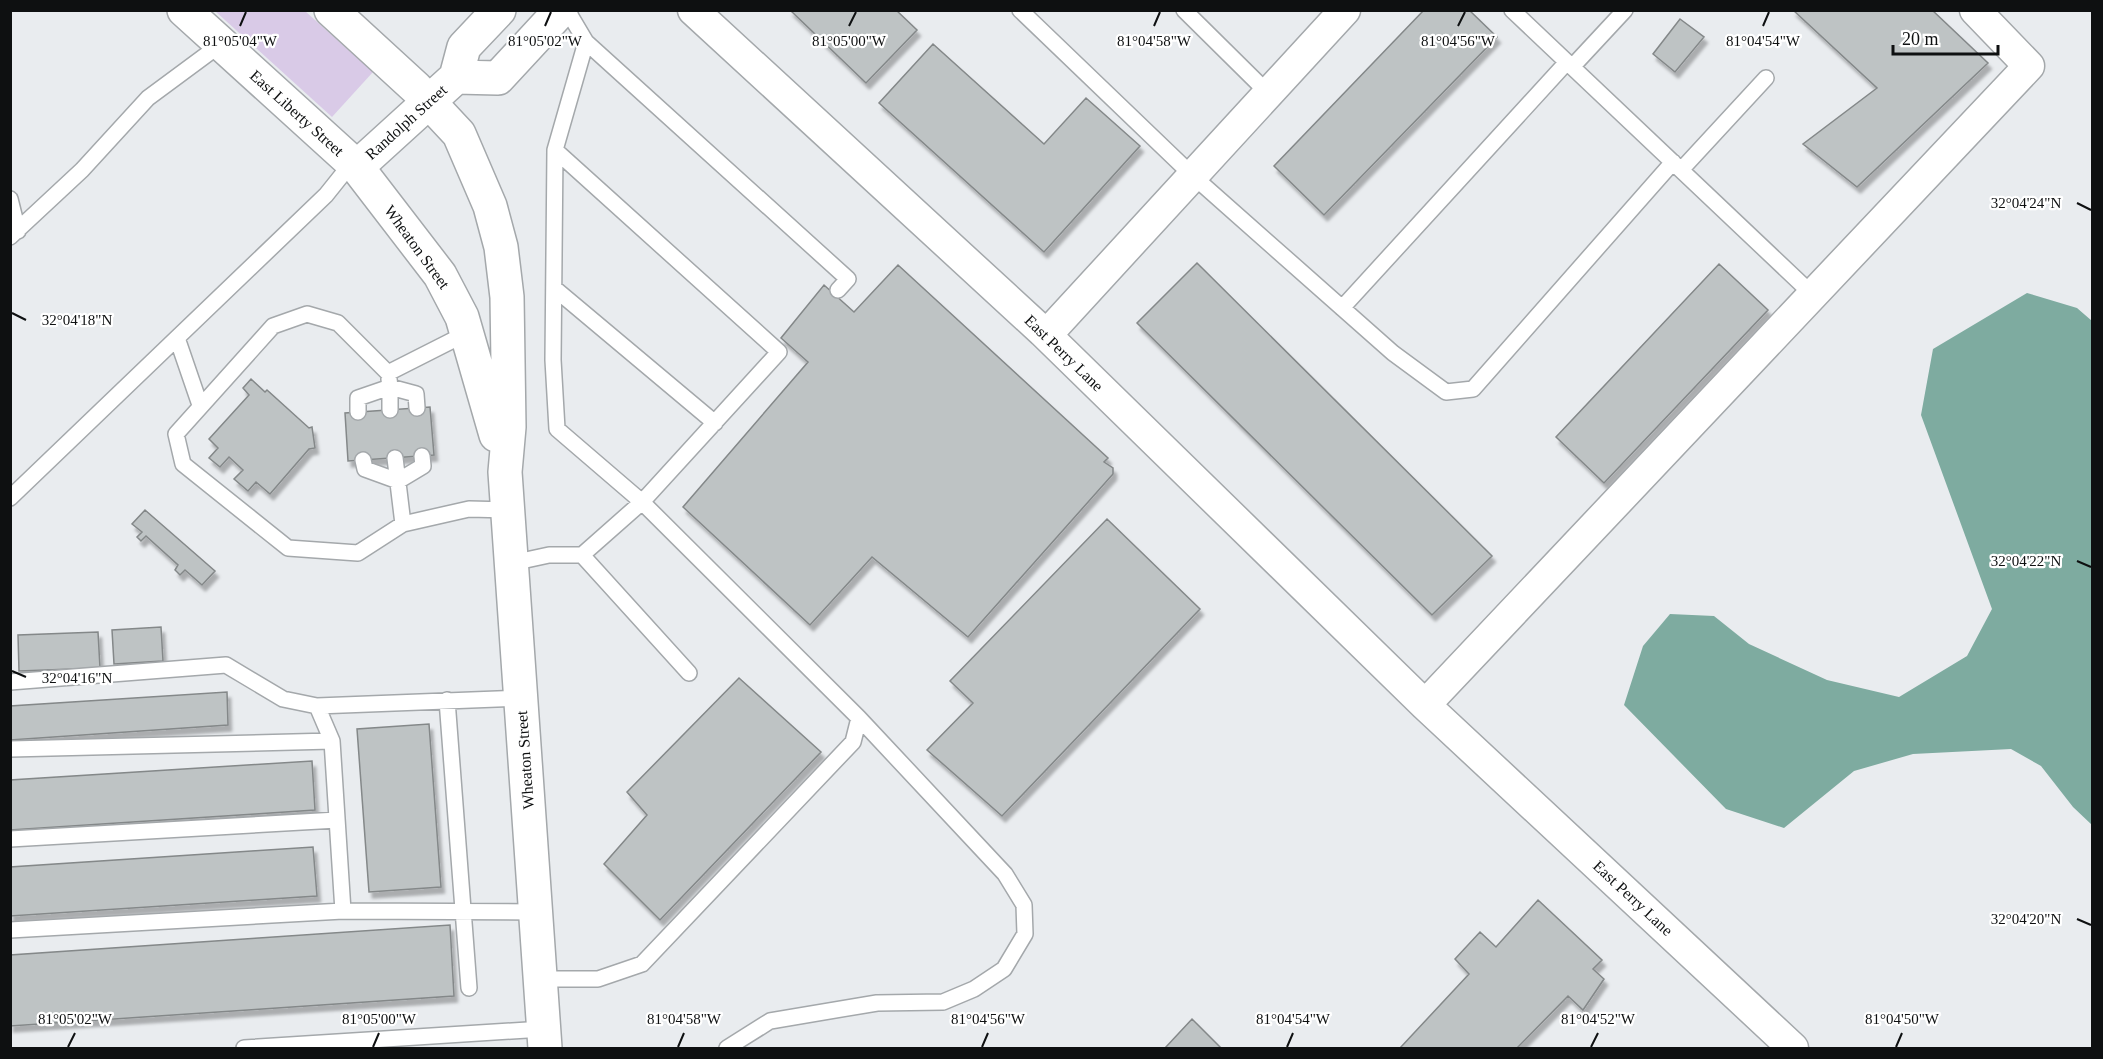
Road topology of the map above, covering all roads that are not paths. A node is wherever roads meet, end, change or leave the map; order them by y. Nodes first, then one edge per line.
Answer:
1 (184, 10) edge
2 (331, 10) edge
3 (499, 10) edge
4 (561, 10) edge
5 (567, 10) edge
6 (693, 10) edge
7 (1020, 10) edge
8 (1184, 10) edge
9 (1346, 10) edge
10 (1512, 10) edge
11 (1625, 10) edge
12 (1975, 10) edge
13 (586, 42) junction
14 (221, 44) junction
15 (1569, 64) junction
16 (456, 77) junction
17 (1767, 78) dead end
18 (422, 94) junction
19 (1269, 94) junction
20 (555, 150) junction
21 (1677, 166) junction
22 (357, 167) junction
23 (1193, 176) junction
24 (10, 199) edge
25 (14, 234) edge
26 (554, 288) junction
27 (838, 290) dead end
28 (1813, 295) junction
29 (1342, 308) junction
30 (1043, 332) junction
31 (467, 333) junction
32 (177, 338) junction
33 (389, 380) junction
34 (200, 405) junction
35 (417, 408) dead end
36 (390, 410) dead end
37 (358, 412) dead end
38 (715, 423) junction
39 (422, 456) dead end
40 (394, 458) dead end
41 (363, 460) dead end
42 (506, 472) junction
43 (398, 481) junction
44 (10, 498) edge
45 (642, 502) junction
46 (509, 510) junction
47 (403, 524) junction
48 (582, 555) junction
49 (512, 563) junction
50 (688, 673) dead end
51 (10, 682) edge
52 (521, 698) junction
53 (447, 700) junction
54 (1425, 705) junction
55 (317, 706) junction
56 (859, 718) junction
57 (332, 741) junction
58 (10, 748) edge
59 (338, 820) junction
60 (10, 839) edge
61 (343, 911) junction
62 (463, 912) junction
63 (536, 912) junction
64 (10, 930) edge
65 (541, 979) junction
66 (469, 988) dead end
67 (544, 1039) edge
68 (244, 1048) edge
69 (728, 1048) edge
70 (1793, 1048) edge

1 - 14 main road, East Liberty Street
2 - 18 main road
3 - 16 main road, Randolph Street
4 - 16 main road, Randolph Street
5 - 13 lane
6 - 30 street, East Perry Lane
7 - 23 lane
8 - 19 lane
9 - 19 street
10 - 15 lane
11 - 15 lane
12 - 28 street
13 - 20 lane
13 - 27 lane
14 - 22 main road, East Liberty Street
14 - 25 lane
15 - 21 lane
15 - 29 lane
16 - 18 main road, Randolph Street
17 - 21 lane
18 - 22 main road, Randolph Street
18 - 42 main road, Wheaton Street
19 - 23 street
20 - 26 lane
20 - 38 lane
21 - 28 lane
21 - 29 lane
22 - 31 main road, Wheaton Street
22 - 32 lane
23 - 29 lane
23 - 30 street
24 - 25 lane
26 - 38 lane
26 - 45 lane
28 - 54 street
30 - 54 street, East Perry Lane
31 - 33 lane
31 - 42 main road, Wheaton Street
32 - 34 lane
32 - 44 lane
33 - 34 lane
33 - 35 lane
33 - 36 lane
33 - 37 lane
34 - 47 lane
38 - 45 lane
39 - 43 lane
40 - 43 lane
41 - 43 lane
42 - 46 main road, Wheaton Street
43 - 47 lane
45 - 48 lane
45 - 56 lane
46 - 47 lane
46 - 49 main road, Wheaton Street
48 - 49 lane
48 - 50 lane
49 - 52 main road, Wheaton Street
51 - 55 lane
52 - 53 lane
52 - 63 main road, Wheaton Street
53 - 55 lane
53 - 62 lane
54 - 70 street, East Perry Lane
55 - 57 lane
56 - 65 lane
56 - 69 lane
57 - 58 lane
57 - 59 lane
59 - 60 lane
59 - 61 lane
61 - 62 lane
61 - 64 lane
62 - 63 lane
62 - 66 lane
63 - 65 main road, Wheaton Street
65 - 67 main road, Wheaton Street
67 - 68 lane

